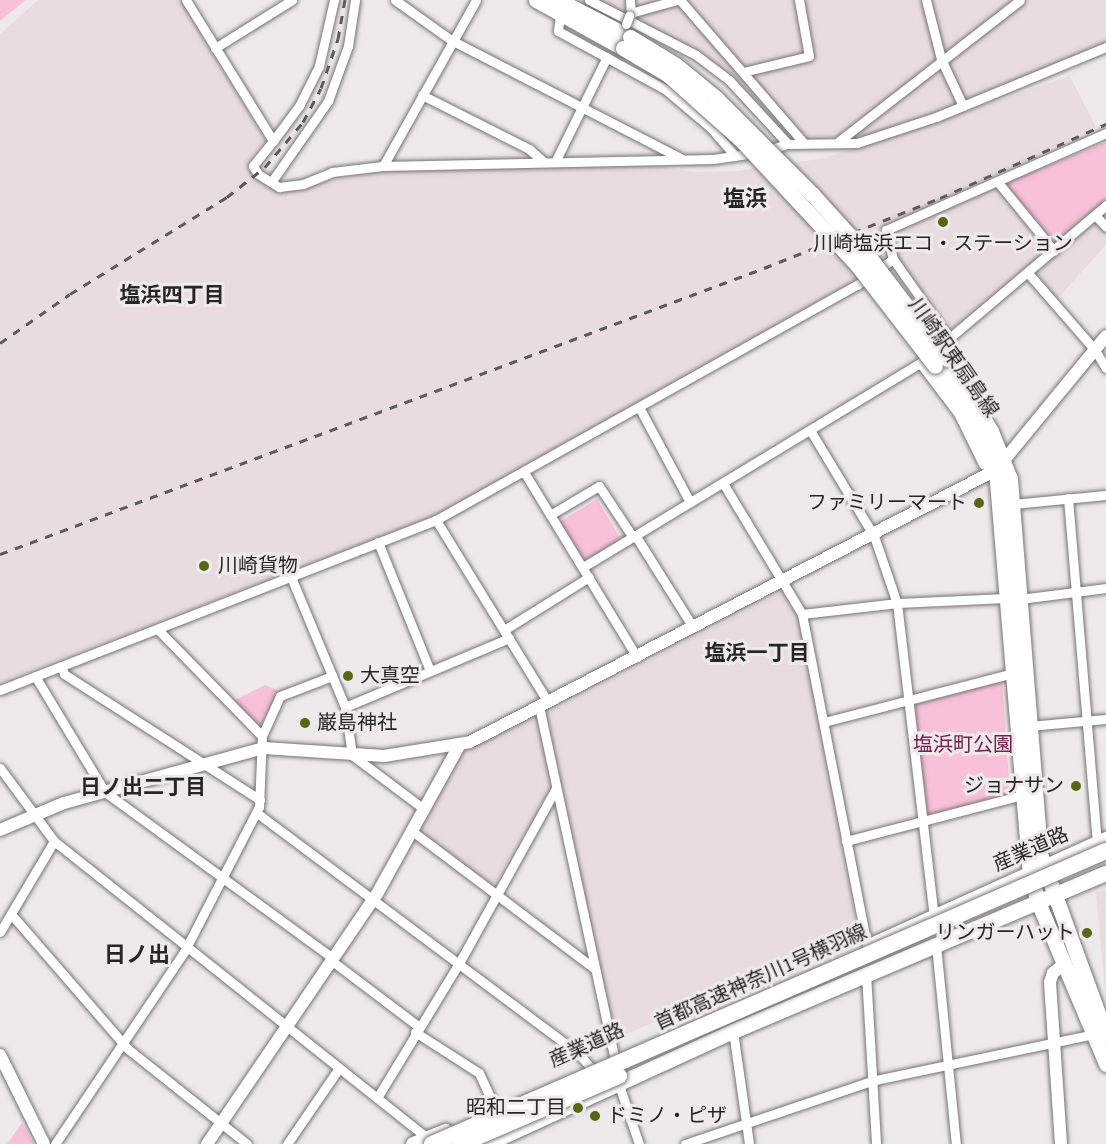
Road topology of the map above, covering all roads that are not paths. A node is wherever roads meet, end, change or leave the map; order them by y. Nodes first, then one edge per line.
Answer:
1 (186, 0) edge
2 (292, 0) edge
3 (334, 0) edge
4 (355, 0) edge
5 (395, 0) edge
6 (476, 0) edge
7 (536, 0) edge
8 (558, 0) edge
9 (589, 0) edge
10 (630, 0) edge
11 (678, 0) edge
12 (799, 0) edge
13 (926, 0) edge
14 (1020, 0) edge
15 (560, 16) junction
16 (627, 28) junction
17 (451, 40) junction
18 (1106, 47) edge
19 (215, 48) junction
20 (607, 57) junction
21 (941, 59) junction
22 (743, 72) junction
23 (422, 95) junction
24 (963, 106) junction
25 (582, 108) junction
26 (1106, 133) edge
27 (273, 141) junction
28 (804, 143) junction
29 (837, 143) junction
30 (788, 144) junction
31 (735, 156) junction
32 (683, 159) junction
33 (544, 162) junction
34 (555, 162) junction
35 (383, 165) junction
36 (272, 181) junction
37 (996, 181) junction
38 (1106, 206) edge
39 (1095, 215) junction
40 (1106, 227) edge
41 (1054, 251) junction
42 (893, 259) junction
43 (1028, 273) junction
44 (1106, 336) edge
45 (950, 340) junction
46 (1095, 350) junction
47 (934, 363) junction
48 (1106, 368) edge
49 (639, 407) junction
50 (810, 430) junction
51 (1001, 466) junction
52 (524, 472) junction
53 (723, 483) junction
54 (1106, 495) edge
55 (1068, 498) junction
56 (690, 502) junction
57 (1013, 504) junction
58 (550, 515) junction
59 (436, 520) junction
60 (634, 536) junction
61 (874, 536) junction
62 (378, 542) junction
63 (583, 567) junction
64 (291, 577) junction
65 (589, 577) junction
66 (785, 585) junction
67 (1106, 588) edge
68 (1075, 592) junction
69 (1013, 599) junction
70 (897, 603) junction
71 (802, 614) junction
72 (693, 627) junction
73 (159, 631) junction
74 (506, 634) junction
75 (638, 657) junction
76 (62, 668) junction
77 (430, 671) junction
78 (1013, 673) junction
79 (36, 676) junction
80 (332, 676) junction
81 (0, 690) edge
82 (909, 700) junction
83 (544, 704) junction
84 (345, 707) junction
85 (1106, 720) edge
86 (1084, 721) junction
87 (824, 722) junction
88 (1029, 726) junction
89 (263, 742) junction
90 (460, 744) junction
91 (352, 755) junction
92 (205, 765) junction
93 (0, 768) edge
94 (556, 788) junction
95 (105, 792) junction
96 (1022, 795) junction
97 (260, 800) junction
98 (424, 809) junction
99 (257, 813) junction
100 (36, 815) junction
101 (923, 823) junction
102 (0, 830) edge
103 (412, 831) junction
104 (54, 841) junction
105 (846, 841) junction
106 (1103, 844) edge
107 (1037, 870) junction
108 (1104, 873) edge
109 (222, 876) junction
110 (496, 895) junction
111 (1052, 896) junction
112 (374, 900) junction
113 (1038, 902) junction
114 (11, 914) junction
115 (934, 916) junction
116 (0, 932) edge
117 (936, 945) junction
118 (867, 946) junction
119 (187, 947) junction
120 (333, 960) junction
121 (1064, 964) junction
122 (458, 965) junction
123 (595, 969) junction
124 (866, 974) junction
125 (287, 1026) junction
126 (416, 1029) junction
127 (733, 1031) junction
128 (1103, 1034) edge
129 (1053, 1041) junction
130 (122, 1042) junction
131 (0, 1056) edge
132 (615, 1056) junction
133 (1106, 1064) edge
134 (949, 1065) junction
135 (339, 1068) junction
136 (591, 1068) junction
137 (871, 1081) junction
138 (619, 1085) junction
139 (377, 1098) junction
140 (496, 1110) junction
141 (222, 1123) junction
142 (746, 1123) junction
143 (427, 1143) edge
144 (44, 1144) edge
145 (55, 1144) edge
146 (207, 1144) edge
147 (247, 1144) edge
148 (287, 1144) edge
149 (461, 1144) edge
150 (486, 1144) edge
151 (639, 1144) edge
152 (685, 1144) edge
153 (749, 1144) edge
154 (876, 1144) edge
155 (956, 1144) edge
156 (1061, 1144) edge

1 - 19 street
2 - 19 street
3 - 27 street
4 - 36 street
5 - 17 street
6 - 17 street
7 - 15 main road, 川崎駅東扇島線
8 - 16 main road, 川崎駅東扇島線
9 - 30 street
10 - 16 street
11 - 16 street
11 - 22 street
12 - 22 street
13 - 21 street
14 - 21 street
15 - 16 main road, 川崎駅東扇島線
15 - 20 street
16 - 47 main road, 川崎駅東扇島線, bridge
17 - 23 street
17 - 25 street
18 - 24 street
19 - 27 street
20 - 25 street
20 - 31 street
21 - 24 street
21 - 29 street
22 - 28 street
23 - 33 street
23 - 35 street
24 - 29 street
25 - 32 street
25 - 34 street
26 - 37 street
27 - 36 street
28 - 29 street
28 - 30 street
30 - 31 street
31 - 32 street
32 - 34 street
33 - 34 street
33 - 35 street
35 - 36 street
37 - 41 street
37 - 42 street
38 - 39 street
39 - 40 street
39 - 41 street
41 - 43 street
42 - 45 street
42 - 49 street
43 - 45 street
43 - 46 street
44 - 46 street
45 - 47 street
46 - 48 street
46 - 51 street
47 - 50 street
47 - 51 main road, 川崎駅東扇島線
47 - 51 street
49 - 52 street
49 - 56 street
50 - 53 street
50 - 61 street
51 - 57 main road, 川崎駅東扇島線
51 - 61 street
51 - 69 main road, 川崎駅東扇島線
52 - 58 street
52 - 59 street
53 - 56 street
53 - 66 street
54 - 55 street
55 - 57 street
55 - 68 street
56 - 60 street
57 - 69 main road, 川崎駅東扇島線
58 - 60 street
58 - 63 street
59 - 62 street
59 - 74 street
60 - 63 street
60 - 72 street
61 - 66 street
61 - 70 street
62 - 64 street
62 - 77 street
63 - 65 street
64 - 73 street
64 - 80 street
65 - 74 street
65 - 75 street
66 - 71 street
66 - 72 street
67 - 68 street
68 - 69 street
68 - 86 street
69 - 70 street
69 - 78 main road, 川崎駅東扇島線
69 - 88 main road, 川崎駅東扇島線
70 - 71 street
70 - 82 street
71 - 87 street
72 - 75 street
73 - 76 street
73 - 89 street
74 - 77 street
74 - 83 street
75 - 83 street
76 - 79 street
76 - 92 street
77 - 84 street
78 - 82 street
78 - 96 main road, 川崎駅東扇島線
79 - 81 street
79 - 95 street
80 - 84 street
80 - 89 street
82 - 87 street
82 - 101 street
83 - 90 street
83 - 94 street
84 - 91 street
85 - 86 street
86 - 88 street
86 - 106 street
87 - 105 street
88 - 107 main road, 川崎駅東扇島線
89 - 91 street
89 - 92 street
89 - 97 street
90 - 91 street
90 - 98 street
91 - 98 street
92 - 95 street
92 - 97 street
93 - 100 street
94 - 110 street
94 - 123 street
95 - 100 street
95 - 109 street
96 - 101 street
96 - 107 main road, 川崎駅東扇島線
97 - 99 street
98 - 103 street
99 - 109 street
99 - 112 street
100 - 102 street
100 - 104 street
101 - 105 street
101 - 115 street
103 - 110 street
103 - 112 street
104 - 114 street
104 - 119 street
105 - 118 street
106 - 107 main road, 産業道路
106 - 143 highway, 首都高速神奈川1号横羽線, bridge
107 - 111 main road, 川崎駅東扇島線
107 - 113 main road, 川崎駅東扇島線
107 - 115 main road, 産業道路
108 - 111 main road
108 - 149 highway, 首都高速神奈川1号横羽線, bridge
109 - 119 street
109 - 120 street
110 - 122 street
110 - 123 street
111 - 113 main road
111 - 128 main road, 川崎駅東扇島線
112 - 120 street
112 - 122 street
113 - 117 main road
113 - 121 main road, 川崎駅東扇島線
114 - 116 street
114 - 130 street
115 - 118 main road, 産業道路
117 - 124 main road
117 - 134 street
118 - 132 main road, 産業道路
119 - 125 street
119 - 130 street
120 - 125 street
120 - 126 street
121 - 128 main road, 川崎駅東扇島線
121 - 129 street
122 - 126 street
122 - 136 street
123 - 132 street
124 - 127 main road
124 - 137 street
125 - 135 street
125 - 141 street
126 - 139 street
126 - 140 street
127 - 138 main road
127 - 142 street
128 - 129 street
128 - 133 main road
129 - 134 street
129 - 156 street
130 - 141 street
130 - 145 street
131 - 144 street
132 - 136 main road, 産業道路
132 - 138 street
134 - 137 street
134 - 155 street
135 - 139 street
135 - 148 street
136 - 140 main road, 産業道路
137 - 142 street
137 - 154 street
138 - 150 main road
138 - 151 street
139 - 143 street
140 - 143 main road, 産業道路
141 - 146 street
141 - 147 street
142 - 152 street
142 - 153 street

